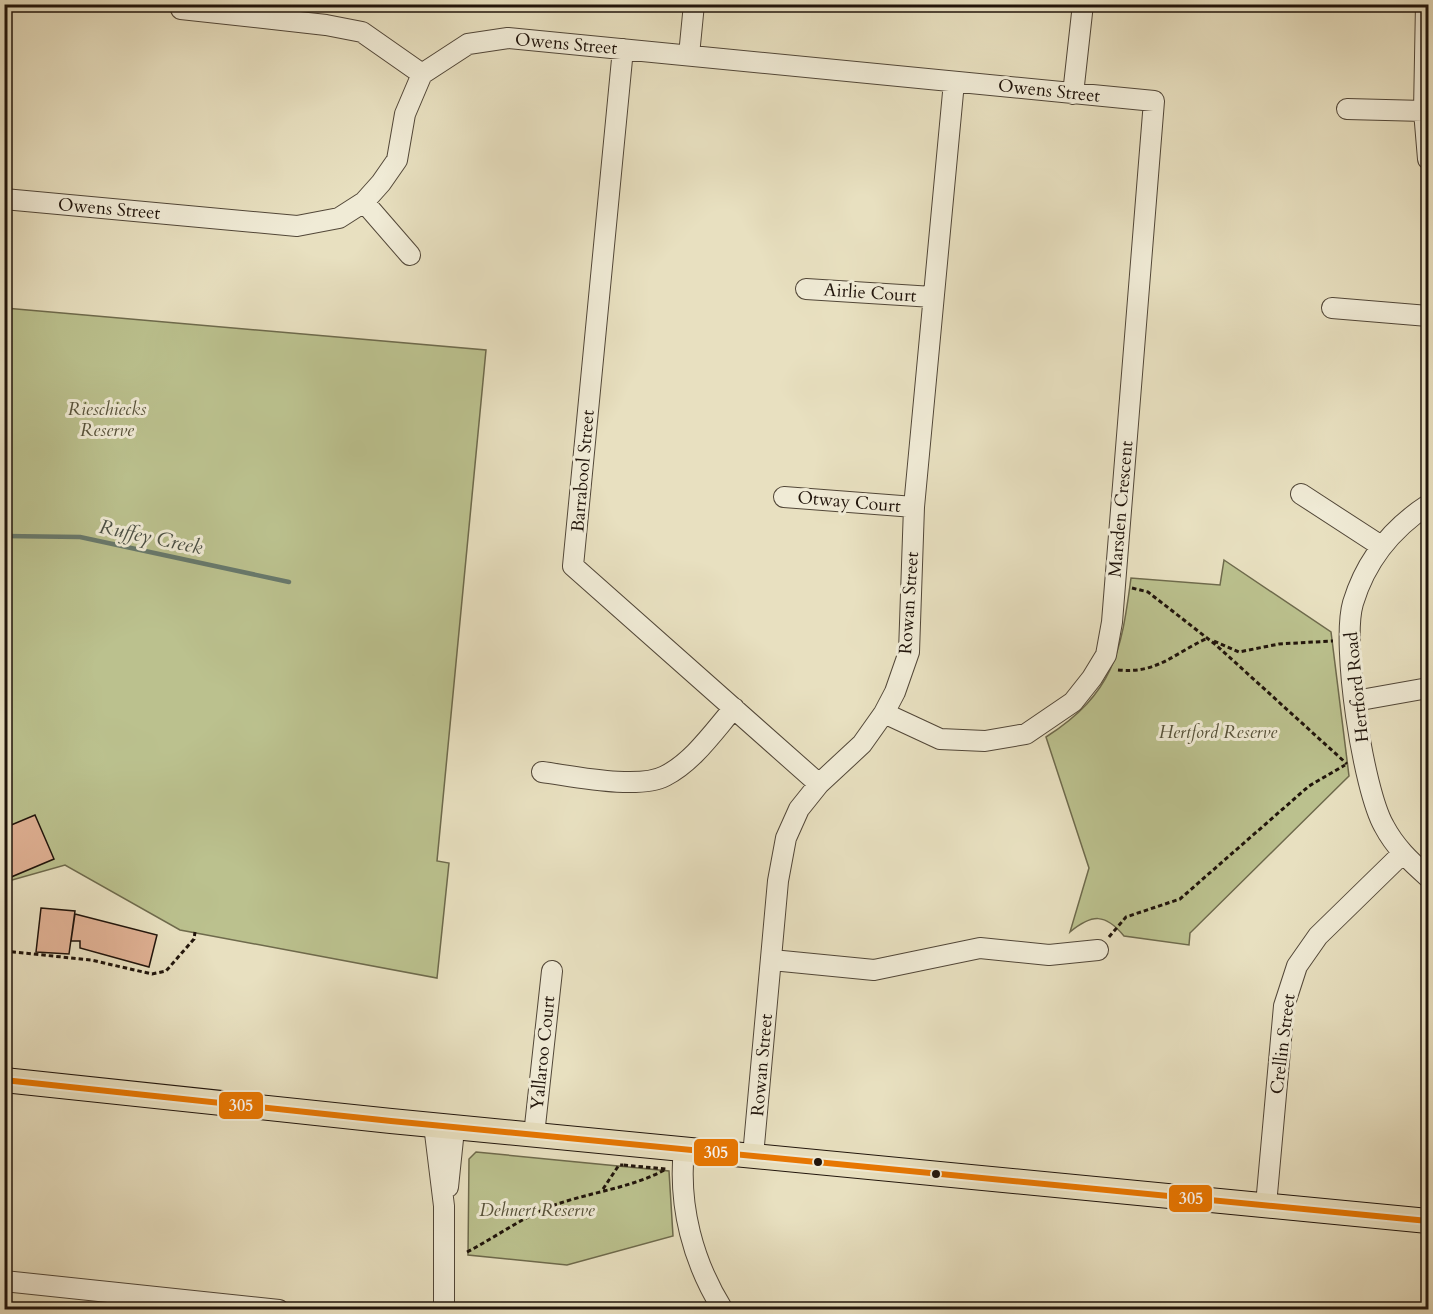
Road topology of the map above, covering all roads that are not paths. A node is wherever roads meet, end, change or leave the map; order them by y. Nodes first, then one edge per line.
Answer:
1 (694, 4) edge
2 (1083, 4) edge
3 (1426, 4) edge
4 (181, 9) dead end
5 (623, 49) junction
6 (689, 55) junction
7 (422, 74) junction
8 (954, 81) junction
9 (1073, 94) junction
10 (1154, 100) joint
11 (1347, 109) dead end
12 (1424, 111) junction
13 (1428, 159) edge
14 (4, 199) edge
15 (364, 202) junction
16 (410, 255) dead end
17 (806, 288) dead end
18 (933, 297) junction
19 (1332, 308) dead end
20 (1428, 316) edge
21 (1301, 494) dead end
22 (784, 497) dead end
23 (1428, 505) edge
24 (914, 507) junction
25 (1381, 546) junction
26 (1428, 688) edge
27 (1355, 701) junction
28 (734, 708) junction
29 (884, 714) junction
30 (542, 772) dead end
31 (819, 784) junction
32 (1402, 854) junction
33 (1428, 877) edge
34 (1098, 950) road end
35 (772, 960) junction
36 (552, 971) dead end
37 (4, 1080) edge
38 (442, 1126) junction
39 (534, 1134) junction
40 (689, 1150) junction
41 (753, 1156) junction
42 (1266, 1205) junction
43 (1428, 1221) edge
44 (4, 1281) edge
45 (279, 1310) edge
46 (444, 1310) edge
47 (723, 1310) edge

1 - 6 street
2 - 9 street
3 - 12 street
4 - 7 street
5 - 6 street, Owens Street
5 - 7 street, Owens Street
5 - 28 street, Barrabool Street
6 - 8 street, Owens Street
7 - 15 street, Owens Street
8 - 9 street, Owens Street
8 - 18 street, Rowan Street
9 - 10 street, Owens Street
10 - 29 street, Marsden Crescent
11 - 12 street
12 - 13 street
14 - 15 street, Owens Street
15 - 16 street
17 - 18 street, Airlie Court
18 - 24 street, Rowan Street
19 - 20 street
21 - 25 street
22 - 24 street, Otway Court
23 - 25 street, Hertford Road
24 - 29 street, Rowan Street
25 - 27 street, Hertford Road
26 - 27 street
27 - 32 street, Hertford Road
28 - 30 street
28 - 31 street, Barrabool Street
29 - 31 street, Rowan Street
31 - 35 street, Rowan Street
32 - 33 street, Hertford Road
32 - 42 street, Crellin Street
34 - 35 street
35 - 41 street, Rowan Street
36 - 39 street, Yallaroo Court
37 - 38 main road
38 - 39 main road
38 - 46 street
39 - 40 main road
40 - 41 main road
40 - 47 street
41 - 42 main road
42 - 43 main road
44 - 45 street

